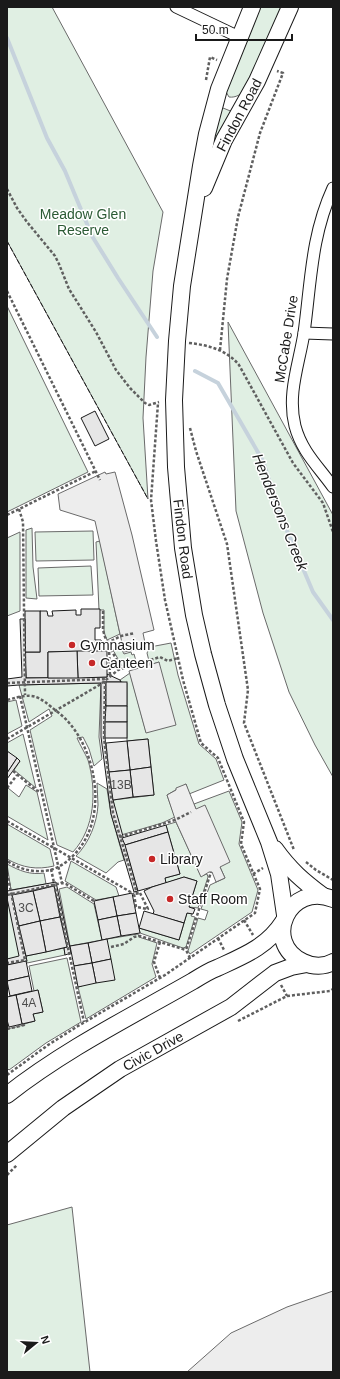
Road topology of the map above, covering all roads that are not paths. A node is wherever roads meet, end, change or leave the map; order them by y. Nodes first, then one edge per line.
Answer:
1 (176, 7) edge
2 (252, 7) edge
3 (290, 7) edge
4 (239, 37) junction
5 (219, 89) junction
6 (250, 95) junction
7 (333, 188) edge
8 (192, 224) junction
9 (304, 333) junction
10 (333, 334) edge
11 (333, 487) edge
12 (269, 842) junction
13 (328, 897) edge
14 (284, 919) junction
15 (333, 962) edge
16 (307, 964) junction
17 (7, 1095) edge
18 (12, 1159) edge

1 - 4 street
2 - 4 main road, Findon Road
3 - 6 main road, Findon Road
4 - 5 main road, Findon Road
5 - 6 main road
5 - 8 main road, Findon Road
6 - 8 main road, Findon Road
7 - 9 street, McCabe Drive
8 - 12 main road, Findon Road
9 - 10 street
9 - 11 street, McCabe Drive
12 - 13 main road, Findon Road
12 - 14 main road, Findon Road
13 - 14 main road
14 - 16 main road, Findon Road
14 - 17 main road
15 - 16 main road, Civic Drive
16 - 18 main road, Civic Drive

